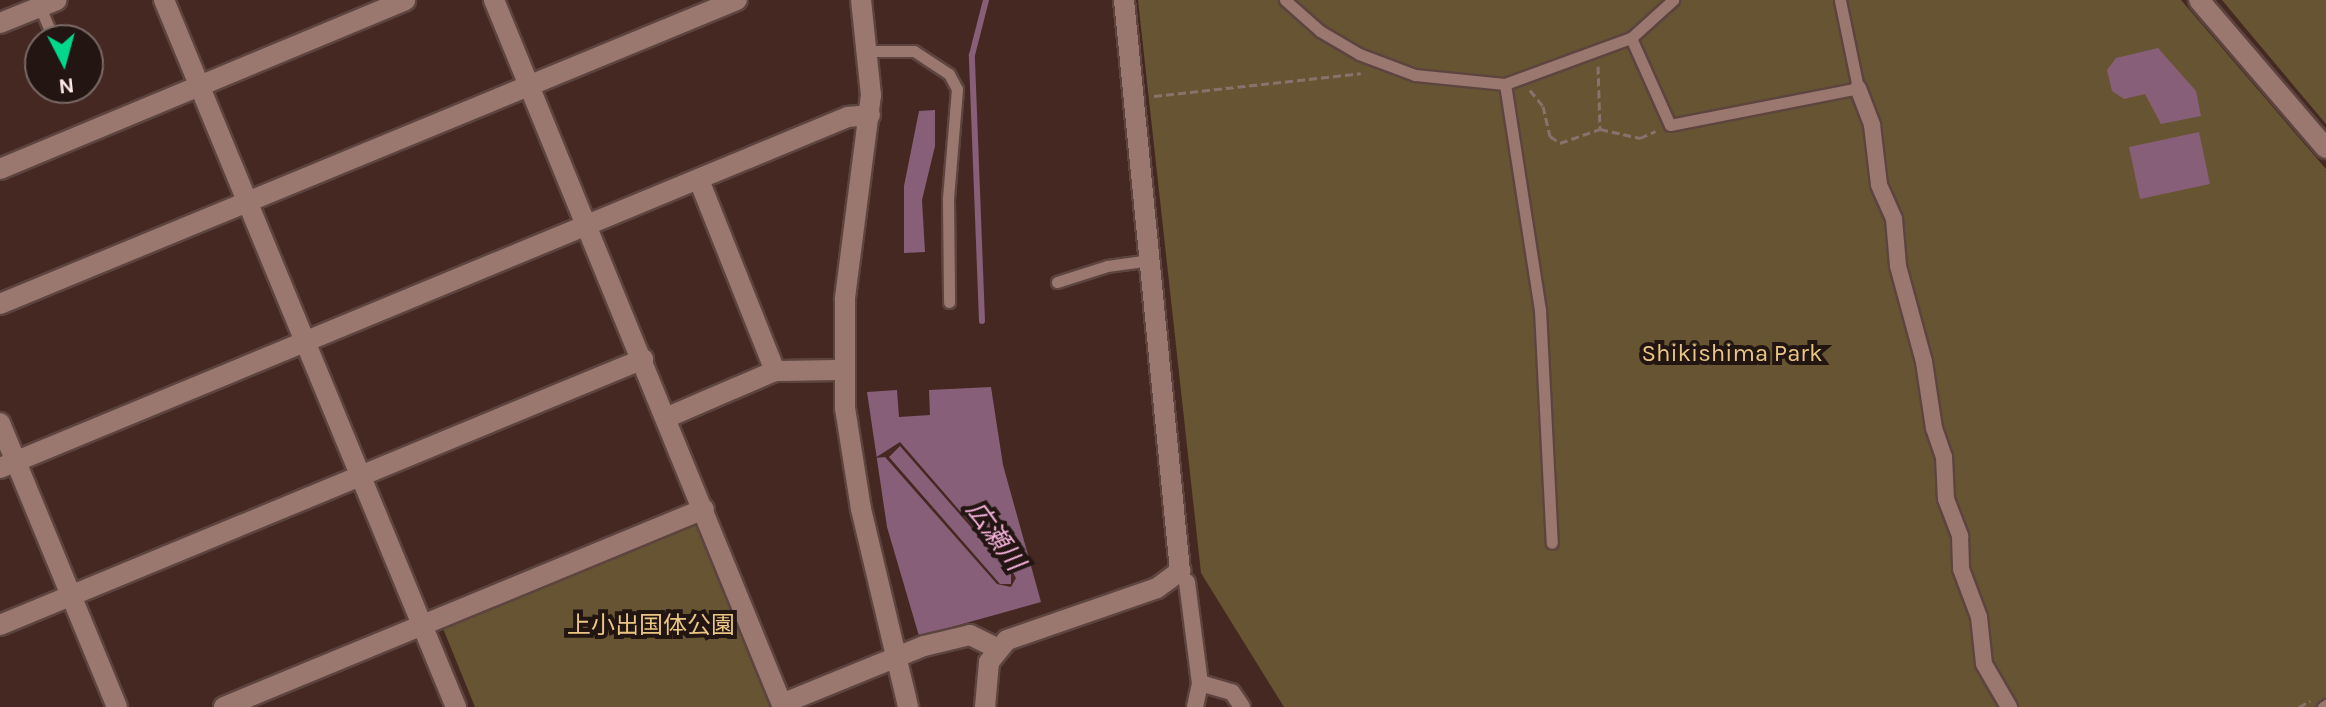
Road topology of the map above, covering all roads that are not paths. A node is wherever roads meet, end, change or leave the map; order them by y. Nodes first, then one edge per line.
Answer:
1 (164, 0) edge
2 (405, 0) edge
3 (494, 0) edge
4 (737, 0) edge
5 (861, 0) edge
6 (1124, 0) edge
7 (1285, 0) edge
8 (1673, 0) edge
9 (1840, 0) edge
10 (2199, 0) edge
11 (48, 4) edge
12 (0, 23) edge
13 (51, 24) edge
14 (1631, 38) junction
15 (869, 51) junction
16 (1510, 82) junction
17 (530, 84) junction
18 (199, 85) junction
19 (1858, 88) junction
20 (870, 115) junction
21 (2326, 148) edge
22 (0, 169) edge
23 (699, 180) junction
24 (247, 201) junction
25 (587, 225) junction
26 (1151, 260) junction
27 (1057, 282) dead end
28 (949, 302) dead end
29 (0, 304) edge
30 (306, 342) junction
31 (643, 359) junction
32 (842, 370) junction
33 (775, 371) junction
34 (668, 417) junction
35 (0, 423) edge
36 (8, 465) edge
37 (361, 475) junction
38 (704, 509) junction
39 (1552, 543) dead end
40 (1187, 582) dead end
41 (71, 596) junction
42 (0, 625) edge
43 (422, 626) junction
44 (997, 648) junction
45 (895, 657) junction
46 (1200, 683) junction
47 (1232, 700) edge
48 (784, 705) edge
49 (1192, 706) edge
50 (117, 707) edge
51 (224, 707) edge
52 (456, 707) edge
53 (908, 707) edge
54 (985, 707) edge
55 (1242, 707) edge
56 (2009, 707) edge

1 - 18 street
2 - 18 street
3 - 17 street
4 - 17 street
5 - 15 street
6 - 26 street
7 - 16 lane
8 - 14 lane
9 - 19 lane
10 - 21 street
11 - 12 street
11 - 13 lane
14 - 16 lane
14 - 19 lane
15 - 20 street
15 - 28 lane
16 - 39 lane
17 - 24 street
17 - 25 street
18 - 22 street
18 - 24 street
19 - 56 street
20 - 23 street
20 - 32 street
23 - 25 street
23 - 33 street
24 - 29 street
24 - 30 street
25 - 30 street
25 - 31 street
26 - 27 lane
26 - 44 street
30 - 36 street
30 - 37 street
31 - 34 street
31 - 37 street
32 - 33 street
32 - 45 street
33 - 34 street
34 - 38 street
35 - 36 street
36 - 41 street
37 - 41 street
37 - 43 street
38 - 43 street
38 - 48 street
40 - 46 street
41 - 42 street
41 - 50 street
43 - 51 street
43 - 52 street
44 - 45 street
44 - 54 street
45 - 48 street
45 - 53 street
46 - 47 street
46 - 49 street
47 - 55 street

